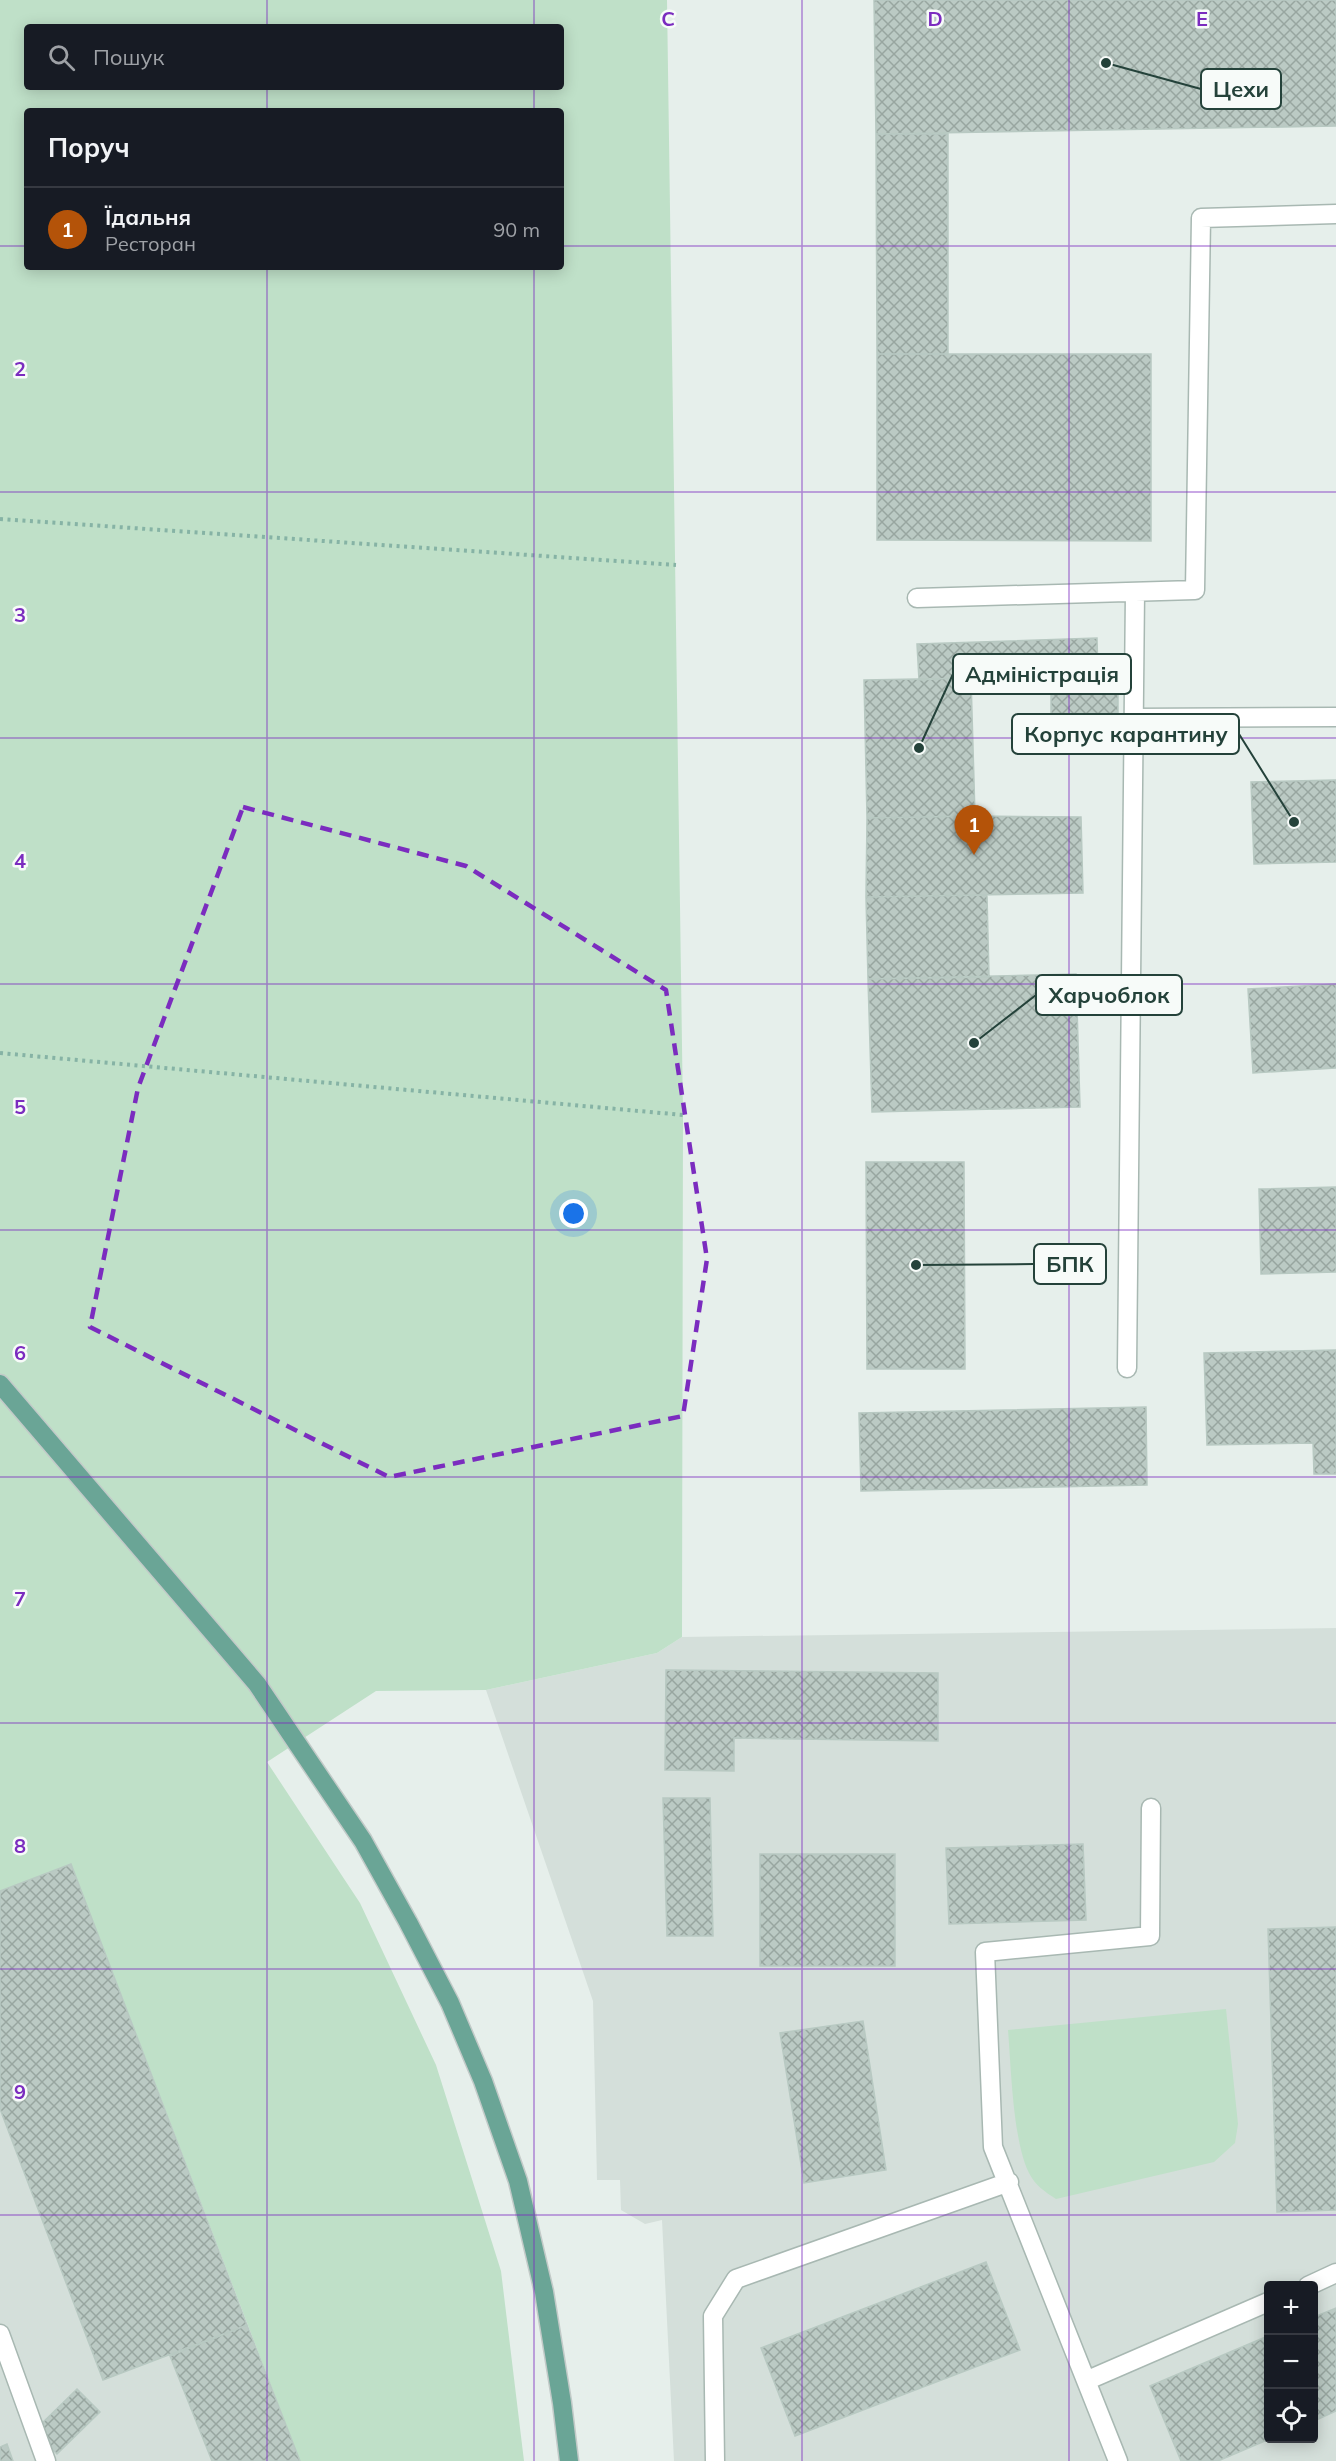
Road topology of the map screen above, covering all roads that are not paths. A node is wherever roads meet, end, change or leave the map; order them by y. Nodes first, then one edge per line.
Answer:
1 (1336, 214) edge
2 (1135, 592) junction
3 (917, 598) dead end
4 (1336, 717) edge
5 (1134, 718) junction
6 (1127, 1368) dead end
7 (0, 1384) edge
8 (1150, 1808) dead end
9 (1009, 2182) junction
10 (1336, 2273) edge
11 (1318, 2281) edge
12 (1264, 2304) edge
13 (0, 2334) edge
14 (18, 2380) junction
15 (1088, 2380) junction
16 (0, 2385) edge
17 (46, 2461) edge
18 (569, 2461) edge
19 (714, 2461) edge
20 (1118, 2461) edge

1 - 2 lane
2 - 3 lane
2 - 5 lane
4 - 5 lane
5 - 6 lane
7 - 18 main road
8 - 9 lane
9 - 15 lane
9 - 19 lane
10 - 11 lane
12 - 15 lane
13 - 14 lane
14 - 16 lane
14 - 17 lane
15 - 20 lane

